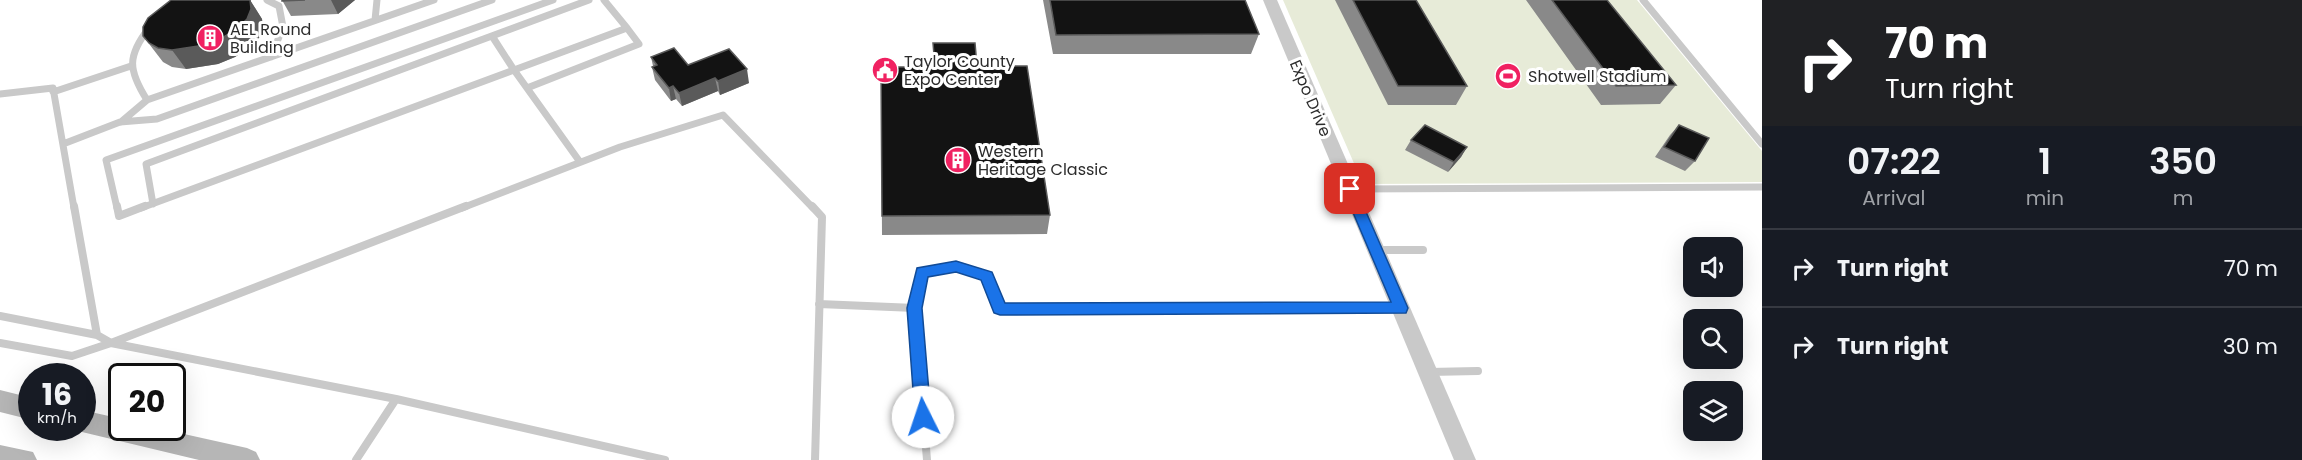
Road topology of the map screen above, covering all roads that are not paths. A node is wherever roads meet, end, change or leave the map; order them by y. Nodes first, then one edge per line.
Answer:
1 (267, 0) edge
2 (377, 0) edge
3 (434, 0) edge
4 (492, 0) edge
5 (553, 0) edge
6 (589, 0) edge
7 (604, 0) edge
8 (1270, 0) edge
9 (1643, 0) edge
10 (375, 20) junction
11 (154, 22) edge
12 (627, 28) junction
13 (492, 36) junction
14 (271, 57) junction
15 (131, 66) junction
16 (514, 70) junction
17 (527, 88) junction
18 (53, 92) junction
19 (0, 94) edge
20 (147, 100) junction
21 (120, 123) junction
22 (63, 144) junction
23 (1762, 144) edge
24 (580, 162) junction
25 (1762, 187) edge
26 (1350, 189) junction
27 (153, 204) junction
28 (1376, 250) junction
29 (1423, 250) dead end
30 (819, 304) junction
31 (915, 308) junction
32 (1401, 308) junction
33 (0, 316) edge
34 (97, 335) junction
35 (0, 343) edge
36 (111, 343) junction
37 (1478, 371) dead end
38 (1428, 372) junction
39 (396, 399) junction
40 (0, 401) edge
41 (18, 406) edge
42 (96, 424) edge
43 (0, 456) edge
44 (24, 460) edge
45 (247, 460) edge
46 (356, 460) edge
47 (664, 460) edge
48 (815, 460) edge
49 (927, 460) edge
50 (1466, 460) edge

1 - 14 lane
2 - 10 lane
3 - 10 lane
4 - 21 lane
5 - 27 lane
6 - 13 lane
7 - 12 lane
8 - 26 street, Expo Drive
9 - 23 lane
10 - 14 lane
11 - 15 lane
12 - 16 lane
12 - 17 lane
13 - 16 lane
13 - 27 lane
14 - 20 lane
15 - 18 lane
15 - 20 lane
16 - 17 lane
16 - 27 lane
17 - 24 lane
18 - 19 lane
18 - 22 lane
20 - 21 lane
21 - 22 lane
22 - 34 lane
24 - 30 lane
24 - 36 lane
25 - 26 lane
26 - 28 street, Expo Drive
28 - 29 lane
28 - 32 street, Expo Drive
30 - 31 lane
30 - 48 lane
31 - 32 lane
31 - 49 lane
32 - 38 street, Expo Drive
33 - 34 lane
34 - 36 lane
35 - 36 lane
36 - 39 lane
37 - 38 lane
38 - 50 street, Expo Drive
39 - 46 lane
39 - 47 lane
40 - 41 main road
42 - 45 main road
43 - 44 main road

